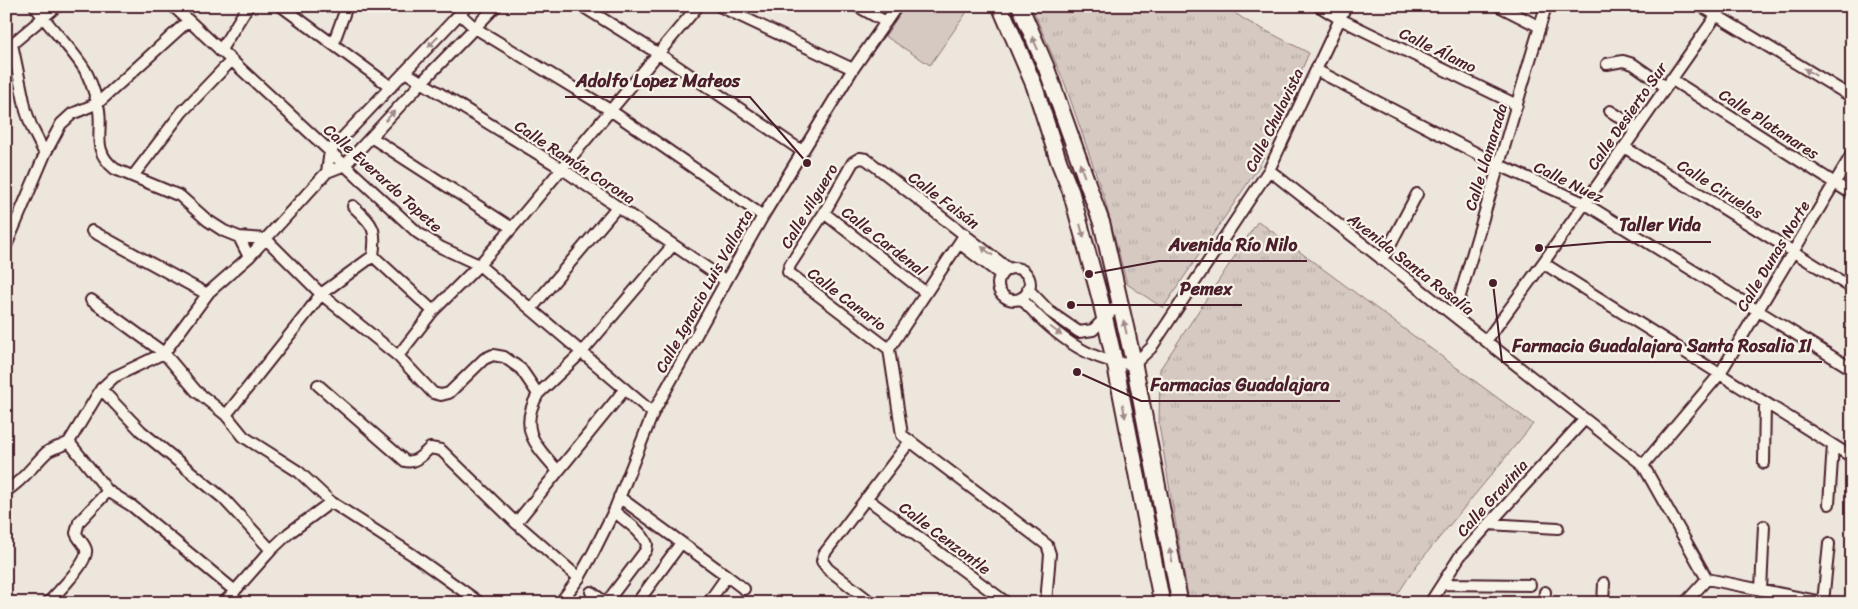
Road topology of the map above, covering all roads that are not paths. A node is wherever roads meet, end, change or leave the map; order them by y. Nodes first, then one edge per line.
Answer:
1 (35, 6) edge
2 (57, 6) edge
3 (173, 6) edge
4 (248, 6) edge
5 (281, 6) edge
6 (347, 6) edge
7 (496, 6) edge
8 (582, 6) edge
9 (698, 6) edge
10 (719, 6) edge
11 (858, 6) edge
12 (897, 6) edge
13 (1000, 6) edge
14 (1020, 6) edge
15 (1320, 6) edge
16 (1346, 6) edge
17 (1499, 6) edge
18 (1546, 6) edge
19 (1701, 6) edge
20 (1723, 6) edge
21 (463, 10) edge
22 (1717, 15) junction
23 (43, 19) junction
24 (1340, 19) junction
25 (188, 21) junction
26 (886, 22) junction
27 (475, 28) junction
28 (1540, 28) junction
29 (333, 44) junction
30 (9, 47) edge
31 (220, 51) junction
32 (658, 54) junction
33 (231, 61) junction
34 (1607, 64) dead end
35 (853, 68) junction
36 (1316, 70) junction
37 (405, 72) junction
38 (1050, 80) junction
39 (422, 82) junction
40 (1669, 83) junction
41 (1034, 85) junction
42 (390, 87) junction
43 (1852, 97) edge
44 (98, 103) junction
45 (1517, 105) junction
46 (610, 110) junction
47 (1610, 111) dead end
48 (1637, 128) junction
49 (371, 137) junction
50 (1624, 147) junction
51 (330, 151) junction
52 (802, 151) junction
53 (45, 154) junction
54 (1852, 154) edge
55 (860, 158) joint
56 (345, 165) junction
57 (1499, 165) junction
58 (561, 168) junction
59 (1269, 170) junction
60 (327, 172) junction
61 (134, 176) junction
62 (1834, 184) junction
63 (1418, 194) dead end
64 (1852, 194) edge
65 (1584, 204) junction
66 (353, 206) dead end
67 (617, 206) junction
68 (824, 213) junction
69 (763, 216) junction
70 (512, 228) junction
71 (92, 231) dead end
72 (239, 237) junction
73 (962, 238) junction
74 (266, 239) junction
75 (673, 245) junction
76 (6, 246) edge
77 (1793, 252) junction
78 (373, 256) junction
79 (249, 257) junction
80 (1382, 260) junction
81 (1543, 263) junction
82 (479, 265) junction
83 (788, 272) joint
84 (1005, 272) junction
85 (726, 280) junction
86 (1852, 288) edge
87 (1028, 289) junction
88 (926, 293) junction
89 (207, 294) junction
90 (321, 294) junction
91 (1021, 298) junction
92 (91, 300) dead end
93 (1120, 303) junction
94 (531, 309) junction
95 (433, 311) junction
96 (1758, 311) junction
97 (1454, 316) junction
98 (1105, 318) junction
99 (1089, 332) junction
100 (1486, 341) junction
101 (889, 349) junction
102 (582, 352) junction
103 (164, 353) junction
104 (1093, 354) junction
105 (398, 356) junction
106 (1115, 363) junction
107 (1134, 364) junction
108 (1852, 369) edge
109 (1719, 375) junction
110 (318, 385) dead end
111 (101, 389) junction
112 (625, 389) junction
113 (538, 394) junction
114 (1765, 404) junction
115 (654, 413) junction
116 (226, 415) junction
117 (1584, 419) junction
118 (910, 441) junction
119 (69, 442) junction
120 (1833, 446) junction
121 (1852, 457) edge
122 (1764, 463) dead end
123 (1643, 465) junction
124 (558, 471) junction
125 (6, 491) edge
126 (108, 491) junction
127 (619, 497) junction
128 (866, 498) junction
129 (331, 502) junction
130 (1829, 504) dead end
131 (614, 511) junction
132 (640, 512) junction
133 (516, 523) junction
134 (1488, 524) junction
135 (632, 525) junction
136 (1764, 526) dead end
137 (1558, 528) dead end
138 (681, 543) junction
139 (1829, 544) dead end
140 (271, 550) junction
141 (727, 576) junction
142 (579, 578) junction
143 (1707, 579) junction
144 (1604, 583) dead end
145 (1442, 584) junction
146 (1530, 585) dead end
147 (744, 589) dead end
148 (1761, 590) junction
149 (235, 591) junction
150 (591, 592) dead end
151 (1825, 602) edge
152 (48, 603) edge
153 (224, 603) edge
154 (480, 603) edge
155 (560, 603) edge
156 (606, 603) edge
157 (637, 603) edge
158 (708, 603) edge
159 (872, 603) edge
160 (1007, 603) edge
161 (1046, 603) edge
162 (1162, 603) edge
163 (1180, 603) edge
164 (1430, 603) edge
165 (1603, 603) edge
166 (1685, 603) edge

1 - 23 street
2 - 23 street
3 - 25 street, Calle Everardo Topete
4 - 31 street
5 - 29 street
6 - 29 street
7 - 27 street
8 - 32 street
9 - 32 street
10 - 35 street
11 - 26 street
12 - 26 street, Calle Ignacio Luis Vallarta
13 - 41 main road
38 -> 14 main road
15 - 24 street, Calle Álamo
16 - 24 street, Calle Chulavista
17 - 28 street
18 - 28 street, Calle Llamarada
19 - 22 street
20 - 22 street, Calle Desierto Sur
21 - 27 street
21 -> 37 street
22 - 40 street, Calle Desierto Sur
43 -> 22 street
23 - 30 street
23 - 44 street
24 - 36 street, Calle Chulavista
24 - 45 street, Calle Álamo
25 - 31 street, Calle Everardo Topete
25 - 44 street
26 - 35 street, Calle Ignacio Luis Vallarta
27 - 39 street
27 - 46 street
28 - 45 street, Calle Llamarada
29 - 42 street
30 - 53 street
31 - 33 street, Calle Everardo Topete
32 - 46 street
32 - 52 street
33 - 51 street, Calle Everardo Topete
33 - 61 street
34 - 40 street, Calle Platanares
35 - 52 street, Calle Ignacio Luis Vallarta
36 - 57 street, Calle Nuez
36 - 59 street, Calle Chulavista
37 - 39 street, Calle Ramón Corona
37 - 42 street
38 - 41 main road
93 -> 38 main road
49 -> 39 street
39 - 58 street, Calle Ramón Corona
40 - 48 street, Calle Desierto Sur
40 - 62 street, Calle Platanares
41 -> 98 main road
42 - 51 street
44 - 53 street
44 - 61 street
45 - 57 street, Calle Llamarada
46 - 58 street
46 - 69 street
47 - 48 street
48 - 50 street, Calle Desierto Sur
49 - 56 street
49 - 70 street
50 - 65 street, Calle Desierto Sur
50 - 77 street, Calle Ciruelos
51 - 56 street, Calle Everardo Topete
51 - 60 street
52 - 69 street, Calle Ignacio Luis Vallarta
53 - 76 street
54 - 62 street, Calle Dunas Norte
55 - 68 street, Calle Jilguero
55 - 73 street, Calle Faisán
56 - 60 street
56 - 82 street, Calle Everardo Topete
57 - 65 street, Calle Nuez
57 - 97 street, Calle Llamarada
58 - 67 street, Calle Ramón Corona
58 - 70 street
59 - 80 street, Avenida Santa Rosalía
59 - 107 street, Calle Chulavista
60 - 74 street
61 - 72 street
62 - 64 street, Calle Platanares
62 - 77 street, Calle Dunas Norte
63 - 80 street
65 - 81 street, Calle Desierto Sur
65 - 96 street, Calle Nuez
66 - 78 street
67 - 75 street, Calle Ramón Corona
67 - 94 street
68 - 83 street, Calle Jilguero
68 - 88 street, Calle Cardenal
69 - 85 street, Calle Ignacio Luis Vallarta
70 - 82 street
71 - 89 street
72 - 74 street
72 - 79 street
73 - 84 street, Calle Faisán
73 - 88 street
74 - 79 street
74 - 90 street
75 - 85 street, Calle Ramón Corona
75 - 102 street
77 - 86 street, Calle Ciruelos
77 - 96 street, Calle Dunas Norte
78 - 90 street
78 - 95 street
79 - 89 street
80 - 97 street, Avenida Santa Rosalía
81 - 100 street, Calle Desierto Sur
81 - 109 street
82 - 94 street, Calle Everardo Topete
82 - 95 street
83 - 101 street, Calle Canario
84 - 87 street
84 - 91 street
85 - 115 street, Calle Ignacio Luis Vallarta
87 - 91 street
87 - 99 street
88 - 101 street
89 - 103 street
90 - 105 street
90 - 116 street
91 -> 104 street
92 - 103 street
93 - 98 street
107 -> 93 main road
94 - 102 street, Calle Everardo Topete
95 - 105 street
96 - 108 street, Calle Nuez
96 - 109 street, Calle Dunas Norte
97 - 100 street, Avenida Santa Rosalía
98 - 99 street
98 - 106 main road
99 - 104 street
100 - 117 street, Avenida Santa Rosalía
101 - 118 street
102 - 112 street, Calle Everardo Topete
102 - 113 street
103 - 111 street
103 - 116 street
104 - 106 street
105 - 113 street
106 - 107 street
106 -> 162 main road
163 -> 107 main road
109 - 114 street
109 - 123 street, Calle Dunas Norte
110 - 133 street
111 - 119 street
111 - 140 street
112 - 115 street, Calle Everardo Topete
112 - 124 street
113 - 124 street
114 - 120 street
114 - 122 street
115 - 127 street, Calle Ignacio Luis Vallarta
116 - 129 street
117 - 123 street, Avenida Santa Rosalía
117 - 134 street, Calle Gravinia
118 - 128 street
118 - 161 street
119 - 125 street
119 - 126 street
120 - 121 street
120 - 130 street
123 - 143 street, Avenida Santa Rosalía
124 - 133 street
126 - 149 street
126 - 152 street
127 - 131 street, Calle Ignacio Luis Vallarta
127 - 132 street
128 - 159 street
128 - 160 street, Calle Cenzontle
129 - 140 street
129 - 154 street
131 - 135 street
131 - 142 street, Calle Ignacio Luis Vallarta
132 - 135 street
132 - 138 street
133 - 142 street
134 - 137 street
134 - 145 street, Calle Gravinia
135 - 156 street
136 - 148 street
138 - 141 street
138 - 157 street
139 - 151 street
140 - 149 street
141 - 147 street
141 - 158 street
142 - 155 street, Calle Ignacio Luis Vallarta
143 - 148 street
143 - 166 street
144 - 165 street
145 - 146 street
145 - 164 street, Calle Gravinia
148 - 151 street
149 - 153 street
150 - 156 street

